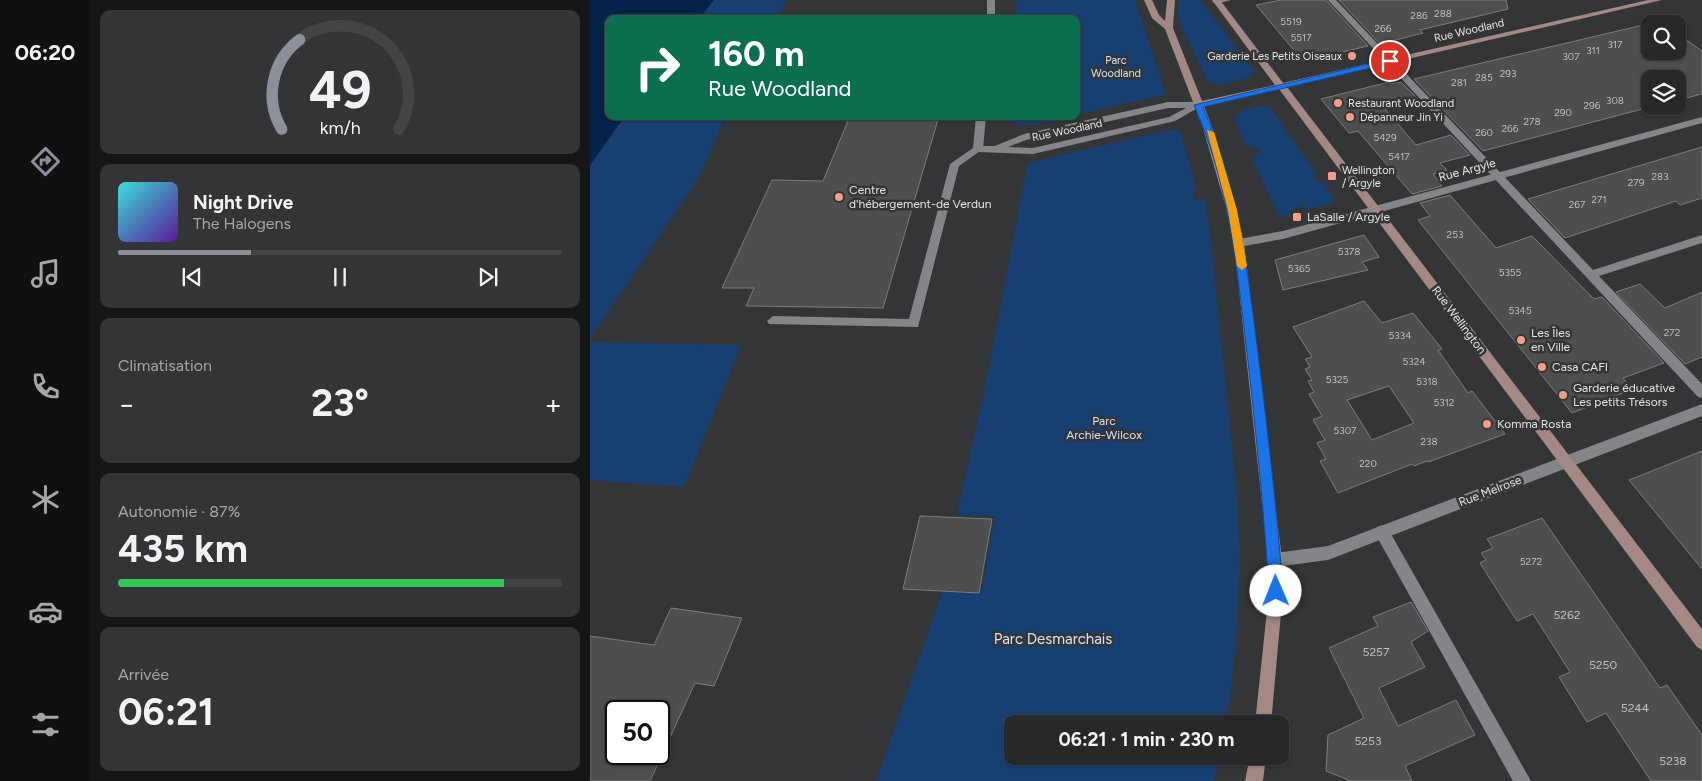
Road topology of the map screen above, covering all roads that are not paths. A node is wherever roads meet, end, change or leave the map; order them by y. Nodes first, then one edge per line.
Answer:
1 (991, 0) edge
2 (1148, 0) edge
3 (1172, 0) edge
4 (1226, 0) edge
5 (1332, 0) edge
6 (1658, 0) edge
7 (1215, 1) edge
8 (991, 15) edge
9 (1169, 28) junction
10 (1390, 61) junction
11 (1282, 86) junction
12 (1198, 105) junction
13 (982, 120) edge
14 (1702, 120) edge
15 (997, 148) junction
16 (978, 149) junction
17 (1496, 176) junction
18 (1376, 210) junction
19 (1702, 239) edge
20 (1239, 243) junction
21 (1590, 275) junction
22 (773, 321) dead end
23 (1702, 393) edge
24 (1702, 410) edge
25 (1566, 461) junction
26 (1382, 532) junction
27 (1275, 560) junction
28 (1702, 642) edge
29 (1263, 715) edge
30 (1257, 765) edge
31 (1254, 781) edge
32 (1522, 781) edge

1 - 8 street
2 - 9 main road
3 - 9 main road
4 - 7 street
5 - 10 street
6 - 10 main road, Rue Woodland
7 - 11 main road, Rue Wellington
9 - 12 main road
10 - 11 main road, Rue Woodland
10 - 17 street
11 - 12 main road, Rue Woodland
11 - 18 main road, Rue Wellington
12 - 15 street, Rue Woodland
12 - 15 street, Rue Woodland
12 - 20 main road
13 - 16 street
14 - 17 street, Rue Argyle
15 - 16 street, Rue Woodland
16 - 22 street
17 - 18 street, Rue Argyle
17 - 21 street
18 - 20 street, Rue Argyle
18 - 25 main road, Rue Wellington
19 - 21 street
20 - 27 main road
21 - 23 street
24 - 25 street, Rue Melrose
25 - 26 street, Rue Melrose
25 - 28 main road, Rue Wellington
26 - 27 street, Rue Melrose
26 - 32 street
27 - 29 main road
30 - 31 main road

